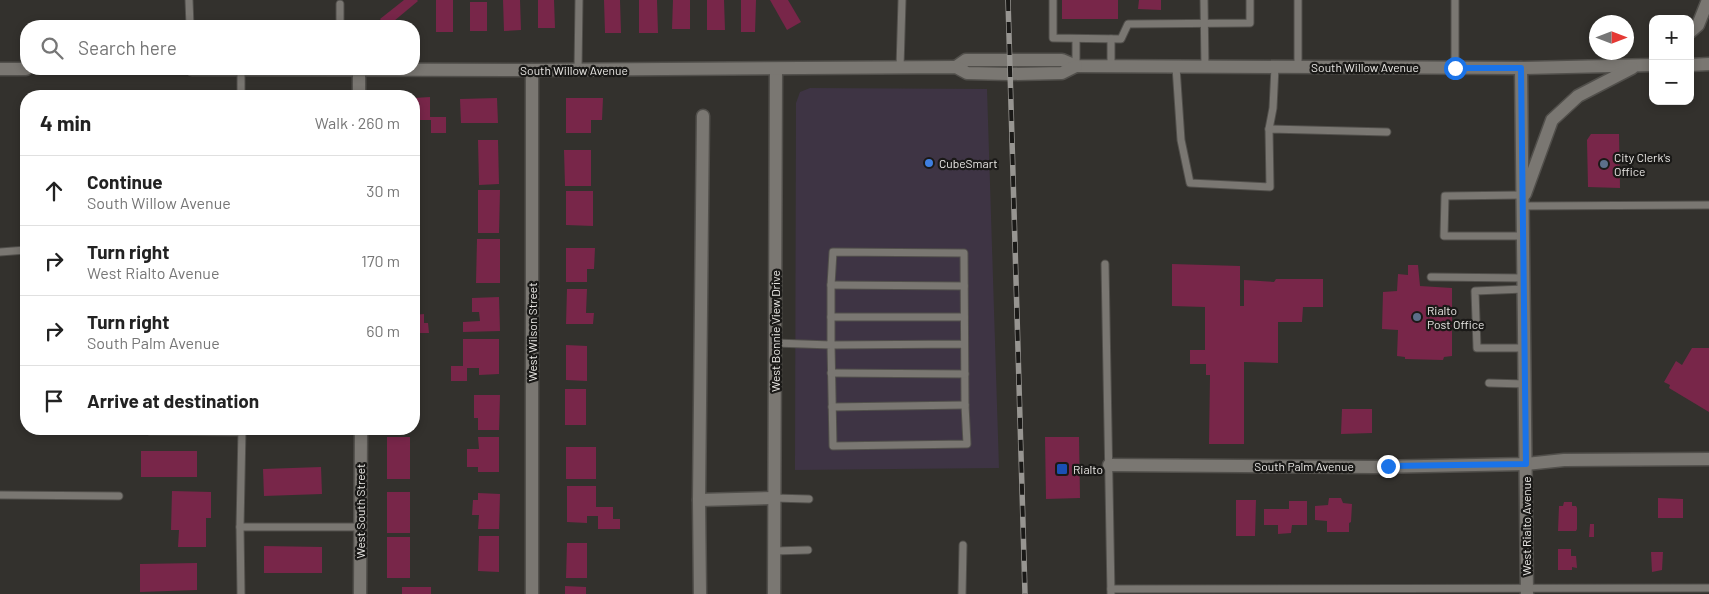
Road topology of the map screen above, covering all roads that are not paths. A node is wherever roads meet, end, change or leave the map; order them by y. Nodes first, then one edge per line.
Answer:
1 (189, 0) edge
2 (579, 0) edge
3 (902, 0) edge
4 (1053, 0) edge
5 (1204, 0) edge
6 (1250, 0) edge
7 (1298, 0) edge
8 (1455, 0) edge
9 (1708, 0) edge
10 (340, 4) dead end
11 (190, 20) edge
12 (340, 20) edge
13 (1204, 24) junction
14 (1694, 28) edge
15 (1076, 38) junction
16 (1111, 39) junction
17 (1649, 59) edge
18 (1709, 64) edge
19 (1694, 65) edge
20 (1076, 66) junction
21 (1111, 66) junction
22 (1635, 66) junction
23 (1649, 66) edge
24 (1176, 67) junction
25 (1205, 67) junction
26 (1274, 67) junction
27 (1298, 67) junction
28 (0, 68) edge
29 (776, 68) junction
30 (900, 68) junction
31 (1455, 68) junction
32 (1521, 68) junction
33 (20, 69) edge
34 (420, 70) edge
35 (532, 70) junction
36 (578, 70) junction
37 (241, 75) edge
38 (359, 75) edge
39 (241, 90) edge
40 (359, 90) edge
41 (703, 116) dead end
42 (1269, 129) junction
43 (1387, 132) dead end
44 (1523, 201) junction
45 (1709, 205) edge
46 (1523, 236) junction
47 (20, 250) edge
48 (0, 252) edge
49 (1105, 264) dead end
50 (1431, 277) dead end
51 (1524, 284) junction
52 (831, 285) junction
53 (964, 286) junction
54 (831, 316) junction
55 (964, 317) junction
56 (775, 343) junction
57 (964, 344) junction
58 (831, 345) junction
59 (1524, 348) junction
60 (831, 373) junction
61 (965, 374) junction
62 (1489, 382) dead end
63 (1525, 384) junction
64 (965, 405) junction
65 (832, 407) junction
66 (242, 435) edge
67 (360, 435) edge
68 (1709, 459) edge
69 (1526, 464) junction
70 (1109, 465) junction
71 (0, 495) edge
72 (119, 496) dead end
73 (774, 498) junction
74 (809, 499) dead end
75 (699, 500) junction
76 (240, 527) junction
77 (360, 527) junction
78 (963, 545) dead end
79 (774, 550) junction
80 (808, 550) dead end
81 (1709, 588) edge
82 (1527, 591) edge
83 (1111, 592) edge
84 (241, 594) edge
85 (360, 594) edge
86 (532, 594) edge
87 (700, 594) edge
88 (774, 594) edge
89 (962, 594) edge

1 - 11 lane
2 - 36 lane
3 - 30 lane
4 - 15 lane
5 - 13 lane
6 - 13 lane
7 - 27 lane
8 - 31 lane
9 - 14 street
10 - 12 lane
13 - 16 lane
13 - 25 lane
15 - 16 lane
15 - 20 lane
16 - 21 lane
17 - 22 street
18 - 19 street
20 - 21 street, South Willow Avenue
20 - 30 street, South Willow Avenue
21 - 24 street, South Willow Avenue
22 - 23 street, South Willow Avenue
22 - 32 street, South Willow Avenue
22 - 44 street
24 - 25 street, South Willow Avenue
24 - 42 lane
25 - 26 street, South Willow Avenue
26 - 27 street, South Willow Avenue
26 - 42 lane
27 - 31 street, South Willow Avenue
28 - 33 street
29 - 30 street, South Willow Avenue
29 - 36 street, South Willow Avenue
29 - 56 street, West Bonnie View Drive
31 - 32 street, South Willow Avenue
32 - 44 street, West Rialto Avenue
34 - 35 street, South Willow Avenue
35 - 36 street, South Willow Avenue
35 - 86 street, West Wilson Street
37 - 39 lane
38 - 40 street
41 - 75 street
42 - 43 lane
44 - 45 lane
44 - 46 street, West Rialto Avenue
44 - 46 lane
46 - 51 street, West Rialto Avenue
47 - 48 lane
49 - 70 lane
50 - 51 lane
51 - 59 street, West Rialto Avenue
51 - 59 lane
52 - 53 lane
52 - 53 lane
52 - 54 lane
53 - 55 lane
54 - 55 lane
54 - 58 lane
55 - 57 lane
56 - 58 lane
56 - 73 street, West Bonnie View Drive
57 - 58 lane
57 - 61 lane
58 - 60 lane
59 - 63 street, West Rialto Avenue
60 - 61 lane
60 - 65 lane
61 - 64 lane
62 - 63 lane
63 - 69 street, West Rialto Avenue
64 - 65 lane
64 - 65 lane
66 - 76 lane
67 - 77 street, West South Street
68 - 69 street, South Palm Avenue
69 - 70 street, South Palm Avenue
69 - 82 street, West Rialto Avenue
70 - 83 lane
71 - 72 lane
73 - 74 lane
73 - 75 street
73 - 79 street, West Bonnie View Drive
75 - 87 street
76 - 77 lane
76 - 84 lane
77 - 85 street, West South Street
78 - 89 lane
79 - 80 lane
79 - 88 street, West Bonnie View Drive
81 - 82 lane
82 - 83 lane

